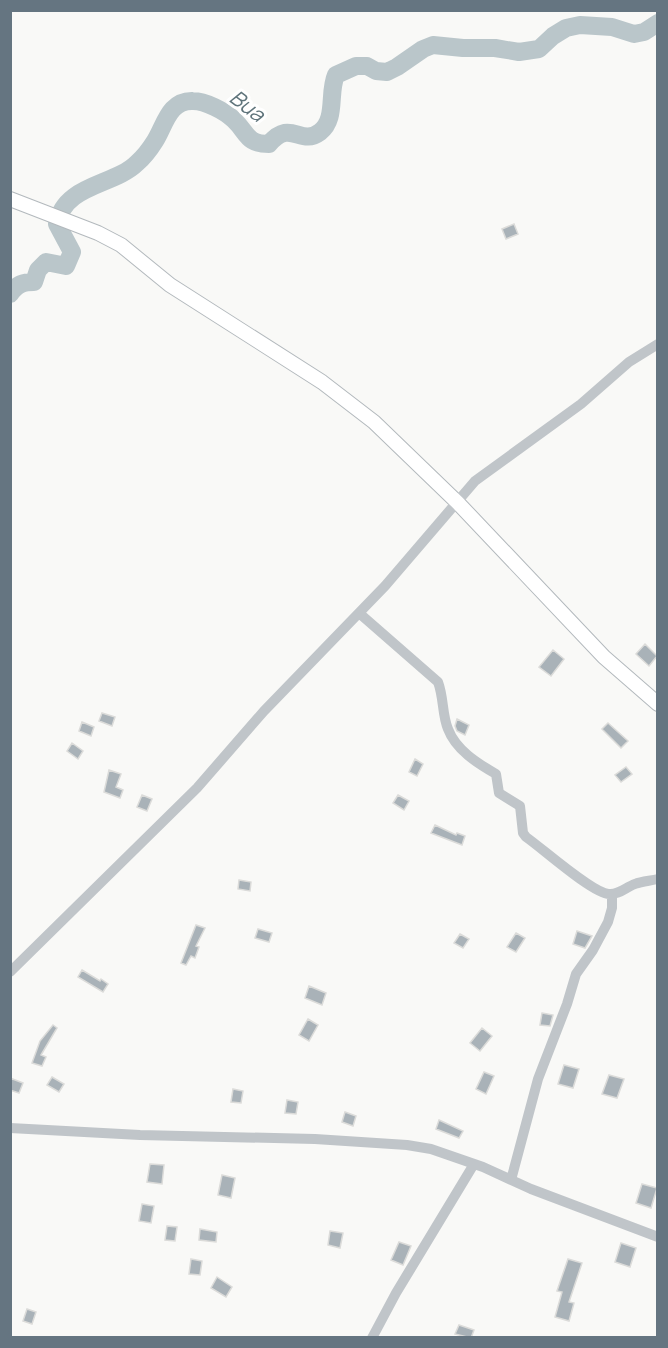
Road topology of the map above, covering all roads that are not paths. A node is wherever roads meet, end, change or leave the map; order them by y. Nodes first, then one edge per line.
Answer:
1 (10, 199) edge
2 (657, 344) edge
3 (458, 503) junction
4 (359, 613) junction
5 (657, 704) edge
6 (657, 879) edge
7 (612, 894) junction
8 (10, 972) edge
9 (10, 1128) edge
10 (474, 1164) junction
11 (512, 1180) junction
12 (657, 1237) edge
13 (372, 1338) edge

1 - 3 street
2 - 3 street
3 - 4 street
3 - 5 street
4 - 7 street
4 - 8 street
6 - 7 street
7 - 11 street
9 - 10 street
10 - 11 street
10 - 13 street
11 - 12 street

